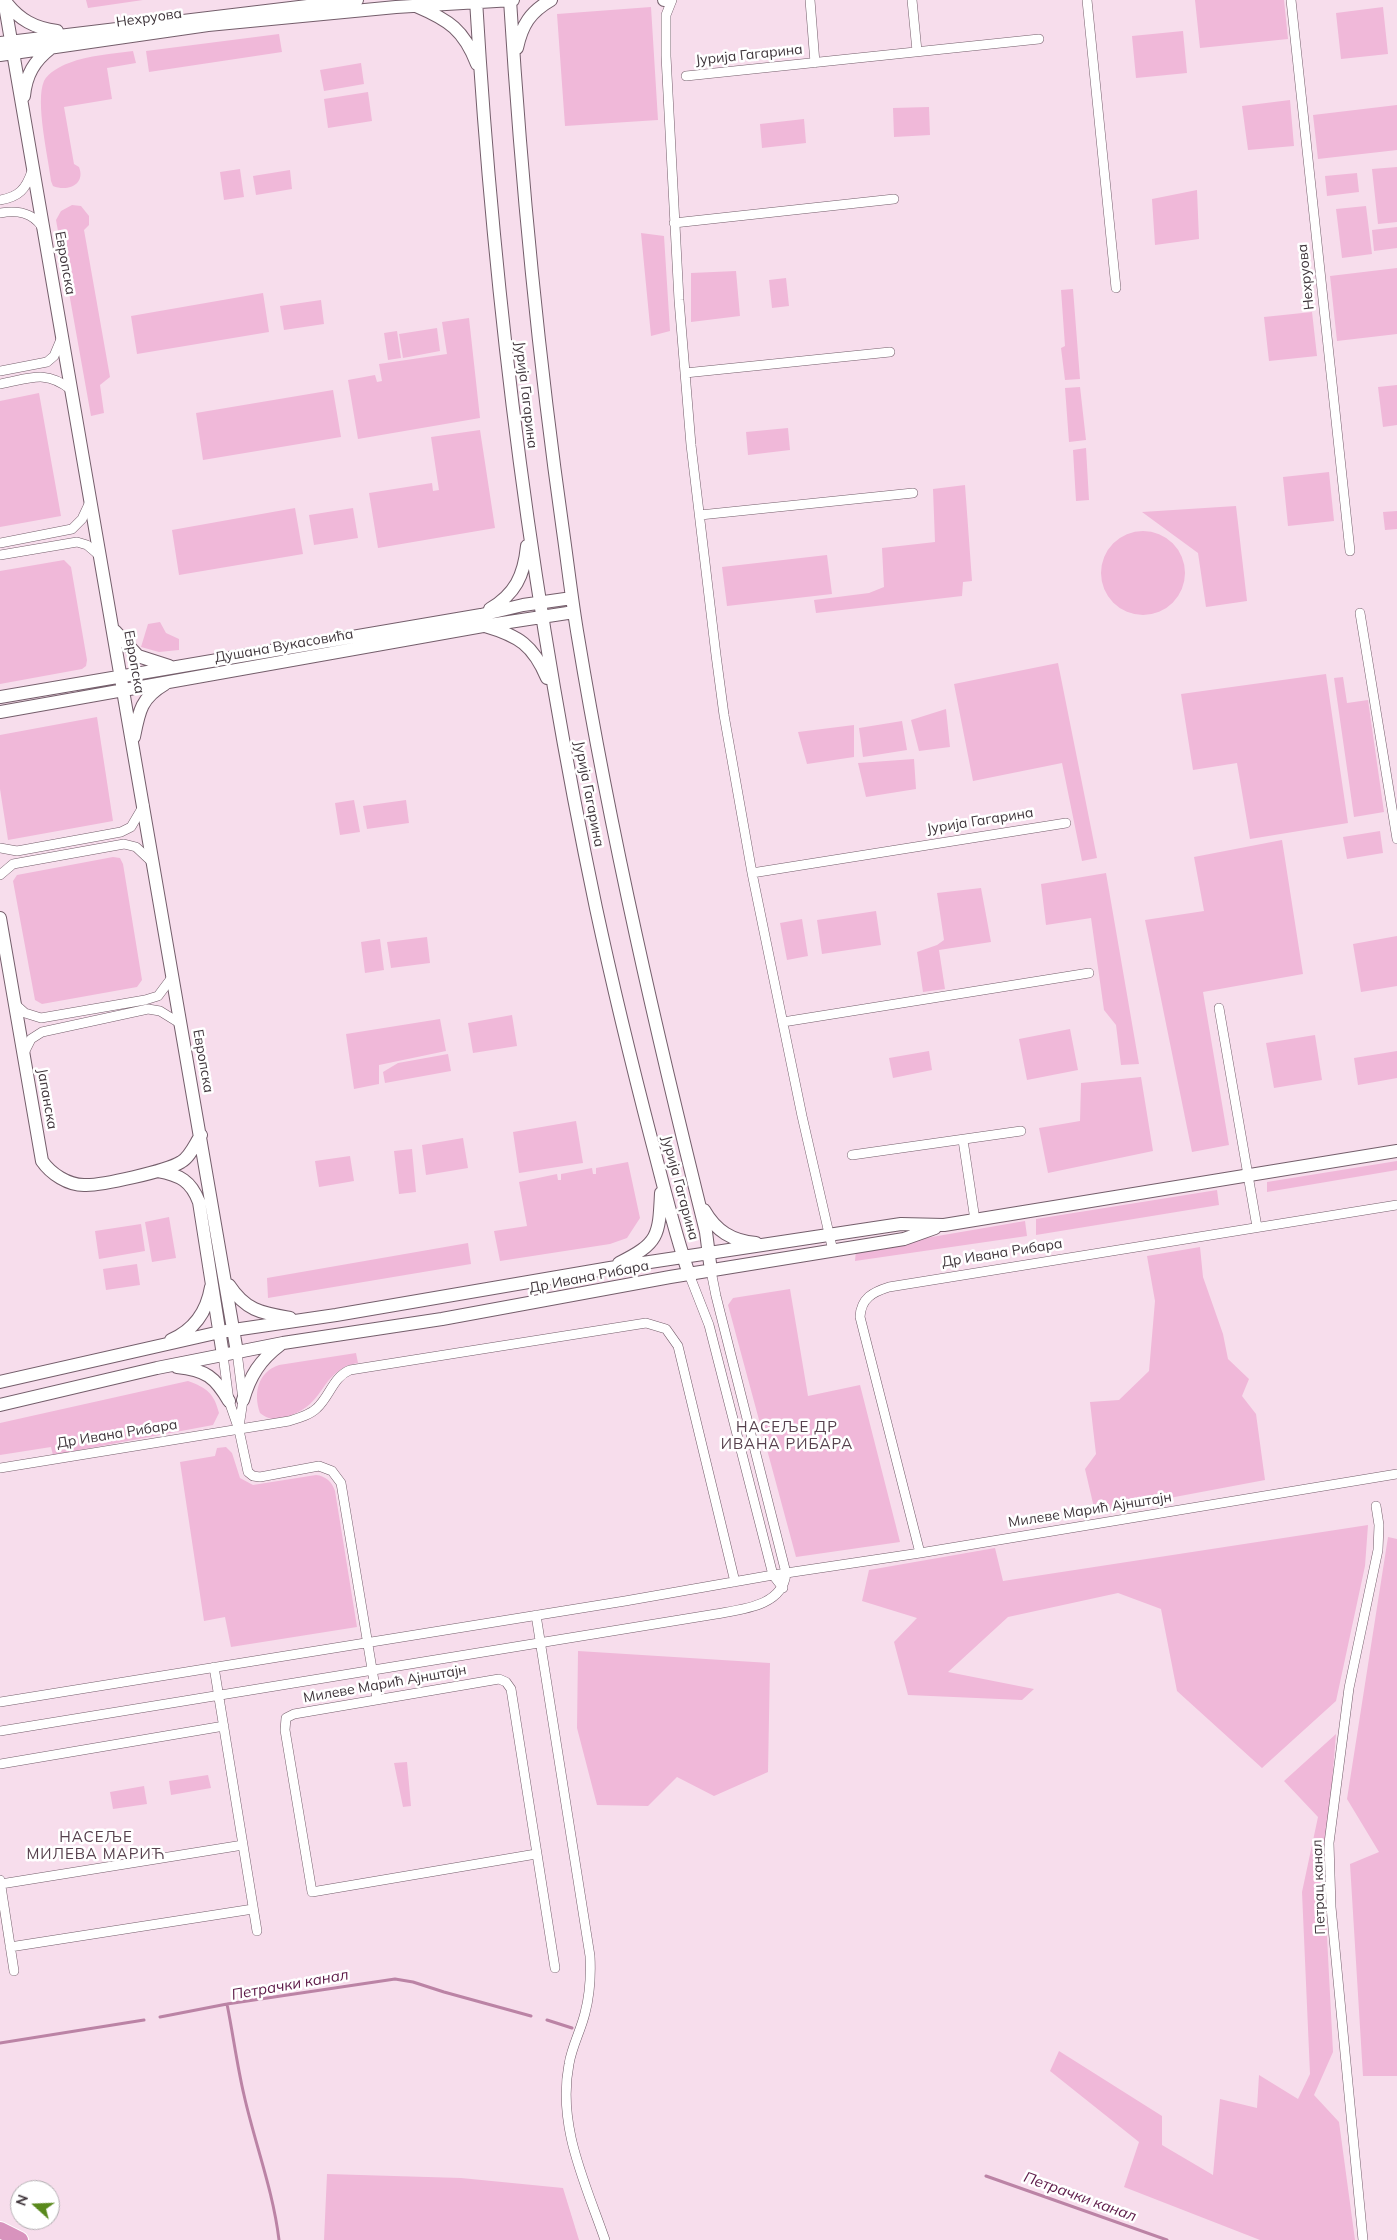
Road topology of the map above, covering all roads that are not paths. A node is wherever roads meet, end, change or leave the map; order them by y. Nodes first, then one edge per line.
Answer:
1 (4, 0) edge
2 (356, 0) edge
3 (511, 0) edge
4 (551, 0) edge
5 (660, 0) edge
6 (672, 0) edge
7 (810, 0) edge
8 (912, 0) edge
9 (1087, 0) edge
10 (1291, 0) edge
11 (476, 1) edge
12 (414, 6) junction
13 (666, 15) junction
14 (72, 34) junction
15 (1039, 39) dead end
16 (53, 47) junction
17 (6, 48) edge
18 (917, 52) junction
19 (814, 63) junction
20 (514, 70) junction
21 (481, 75) junction
22 (686, 76) dead end
23 (22, 109) junction
24 (33, 168) junction
25 (894, 199) dead end
26 (0, 200) edge
27 (0, 213) edge
28 (674, 223) junction
29 (43, 229) junction
30 (1116, 288) dead end
31 (62, 336) junction
32 (890, 352) dead end
33 (0, 372) edge
34 (685, 373) junction
35 (0, 384) edge
36 (70, 389) junction
37 (913, 493) dead end
38 (91, 500) junction
39 (700, 515) junction
40 (528, 528) junction
41 (0, 543) edge
42 (1350, 551) dead end
43 (0, 555) edge
44 (100, 556) junction
45 (572, 598) junction
46 (539, 602) junction
47 (574, 612) junction
48 (1360, 613) dead end
49 (542, 616) junction
50 (482, 620) junction
51 (113, 629) junction
52 (176, 668) junction
53 (170, 682) junction
54 (122, 683) junction
55 (554, 693) junction
56 (0, 697) edge
57 (0, 712) edge
58 (133, 745) junction
59 (144, 805) junction
60 (1066, 823) dead end
61 (1397, 839) edge
62 (0, 848) edge
63 (154, 864) junction
64 (752, 873) junction
65 (0, 875) edge
66 (0, 918) edge
67 (1089, 973) dead end
68 (173, 976) junction
69 (15, 1004) junction
70 (1219, 1008) dead end
71 (783, 1022) junction
72 (181, 1024) junction
73 (24, 1054) junction
74 (1021, 1130) dead end
75 (201, 1135) junction
76 (963, 1140) junction
77 (1397, 1151) edge
78 (852, 1156) dead end
79 (158, 1171) junction
80 (1248, 1175) junction
81 (662, 1180) junction
82 (698, 1200) junction
83 (1397, 1204) edge
84 (976, 1220) junction
85 (944, 1225) junction
86 (1257, 1227) junction
87 (830, 1235) junction
88 (771, 1244) junction
89 (833, 1250) junction
90 (709, 1254) junction
91 (683, 1257) junction
92 (610, 1268) junction
93 (711, 1271) junction
94 (689, 1274) junction
95 (213, 1280) junction
96 (226, 1280) junction
97 (300, 1320) junction
98 (234, 1330) junction
99 (220, 1332) junction
100 (283, 1343) junction
101 (157, 1347) junction
102 (237, 1352) junction
103 (224, 1355) junction
104 (157, 1368) junction
105 (0, 1382) edge
106 (243, 1400) junction
107 (229, 1401) junction
108 (0, 1405) edge
109 (239, 1430) junction
110 (0, 1468) edge
111 (1397, 1474) edge
112 (1376, 1506) dead end
113 (920, 1553) junction
114 (786, 1573) junction
115 (773, 1575) junction
116 (736, 1582) junction
117 (783, 1588) junction
118 (536, 1615) junction
119 (368, 1642) junction
120 (540, 1642) junction
121 (214, 1667) junction
122 (372, 1669) junction
123 (219, 1695) junction
124 (377, 1699) junction
125 (0, 1702) edge
126 (224, 1726) junction
127 (0, 1731) edge
128 (0, 1764) edge
129 (243, 1845) junction
130 (536, 1854) junction
131 (0, 1882) edge
132 (254, 1909) junction
133 (257, 1931) dead end
134 (10, 1947) junction
135 (555, 1968) dead end
136 (14, 1971) dead end
137 (0, 2230) edge
138 (20, 2240) edge
139 (605, 2240) edge
140 (1363, 2240) edge

1 - 14 street
1 - 17 street, Европска
2 - 14 street, Нехруова
3 - 11 street, Нехруова
3 - 20 street, Јурија Гагарина
4 - 20 street
5 - 13 street
6 - 13 street
7 - 19 street, Јурија Гагарина
8 - 18 street
9 - 30 street
10 - 42 street, Нехруова
11 - 12 street, Нехруова
11 - 21 street, Јурија Гагарина
12 - 16 street, Нехруова
12 - 21 street
13 - 28 street
14 - 17 street, Нехруова
15 - 18 street, Јурија Гагарина
16 - 17 street, Нехруова
16 - 23 street
17 - 23 street, Европска
18 - 19 street, Јурија Гагарина
19 - 22 street, Јурија Гагарина
20 - 45 street, Јурија Гагарина
21 - 40 street, Јурија Гагарина
23 - 24 street, Европска
24 - 26 street
24 - 29 street, Европска
25 - 28 street
27 - 29 street
28 - 34 street
29 - 31 street, Европска
31 - 33 street
31 - 36 street, Европска
32 - 34 street
34 - 39 street
35 - 36 street
36 - 38 street, Европска
37 - 39 street
38 - 41 street
38 - 44 street, Европска
39 - 64 street
40 - 46 street, Јурија Гагарина
40 - 50 street
43 - 44 street
44 - 51 street, Европска
45 - 46 street, Душана Вукасовића
45 - 47 street, Јурија Гагарина
46 - 49 street, Јурија Гагарина
46 - 50 street, Душана Вукасовића
47 - 49 street, Душана Вукасовића
47 - 82 street, Јурија Гагарина
48 - 61 street
49 - 50 street, Душана Вукасовића
49 - 55 street, Јурија Гагарина
50 - 52 street, Душана Вукасовића
50 - 53 street, Душана Вукасовића
50 - 55 street
51 - 52 street
51 - 54 street, Европска
52 - 54 street, Душана Вукасовића
53 - 54 street, Душана Вукасовића
53 - 58 street
54 - 56 street, Душана Вукасовића
54 - 57 street, Душана Вукасовића
54 - 58 street, Европска
55 - 81 street, Јурија Гагарина
58 - 59 street, Европска
59 - 62 street
59 - 63 street, Европска
60 - 64 street, Јурија Гагарина
63 - 65 street
63 - 68 street, Европска
64 - 71 street
66 - 69 street, Јапанска
67 - 71 street
68 - 69 street
68 - 72 street, Европска
69 - 73 street, Јапанска
70 - 80 street
71 - 87 street
72 - 73 street
72 - 75 street, Европска
73 - 79 street, Јапанска
74 - 76 street
75 - 79 street, Јапанска
75 - 96 street, Европска
76 - 78 street
76 - 84 street
77 - 80 street, Др Ивана Рибара
79 - 95 street, Јапанска
80 - 84 street, Др Ивана Рибара
80 - 86 street
81 - 91 street, Јурија Гагарина
81 - 92 street
82 - 88 street
82 - 90 street, Јурија Гагарина
83 - 86 street, Др Ивана Рибара
84 - 85 street, Др Ивана Рибара
85 - 87 street, Др Ивана Рибара
85 - 89 street, Др Ивана Рибара
86 - 113 street, Др Ивана Рибара
87 - 88 street, Др Ивана Рибара
87 - 89 street
88 - 90 street, Др Ивана Рибара
89 - 93 street, Др Ивана Рибара
90 - 91 street, Др Ивана Рибара
90 - 93 street, Јурија Гагарина
91 - 92 street, Др Ивана Рибара
91 - 94 street, Јурија Гагарина
92 - 97 street, Др Ивана Рибара
93 - 94 street, Др Ивана Рибара
93 - 114 street, Јурија Гагарина
94 - 100 street, Др Ивана Рибара
94 - 115 street, Јурија Гагарина
95 - 99 street
95 - 101 street
96 - 97 street
96 - 98 street, Европска
97 - 98 street, Др Ивана Рибара
98 - 99 street, Др Ивана Рибара
98 - 102 street
99 - 101 street, Др Ивана Рибара
99 - 103 street
100 - 102 street, Др Ивана Рибара
100 - 106 street
101 - 105 street, Др Ивана Рибара
102 - 103 street, Др Ивана Рибара
102 - 106 street
103 - 104 street, Др Ивана Рибара
103 - 107 street
104 - 107 street
104 - 108 street, Др Ивана Рибара
106 - 109 street
107 - 109 street
109 - 110 street, Др Ивана Рибара
109 - 116 street, Др Ивана Рибара
109 - 119 street
111 - 113 street, Милеве Марић Ајнштајн
112 - 140 street, Петрац канал
113 - 114 street, Милеве Марић Ајнштајн
114 - 115 street, Милеве Марић Ајнштајн
114 - 117 street
115 - 116 street, Милеве Марић Ајнштајн
115 - 117 street
116 - 118 street, Милеве Марић Ајнштајн
117 - 120 street, Милеве Марић Ајнштајн
118 - 119 street, Милеве Марић Ајнштајн
118 - 120 street
119 - 121 street, Милеве Марић Ајнштајн
119 - 122 street
120 - 122 street, Милеве Марић Ајнштајн
120 - 139 street
121 - 123 street
121 - 125 street, Милеве Марић Ајнштајн
122 - 123 street, Милеве Марић Ајнштајн
122 - 124 street
123 - 126 street
123 - 127 street, Милеве Марић Ајнштајн
124 - 130 street, Милеве Марић Ајнштајн
124 - 130 street, Милеве Марић Ајнштајн
126 - 128 street
126 - 129 street
129 - 131 street
129 - 132 street
130 - 135 street, Милеве Марић Ајнштајн
131 - 134 street
132 - 133 street
132 - 134 street
134 - 136 street
137 - 138 highway

